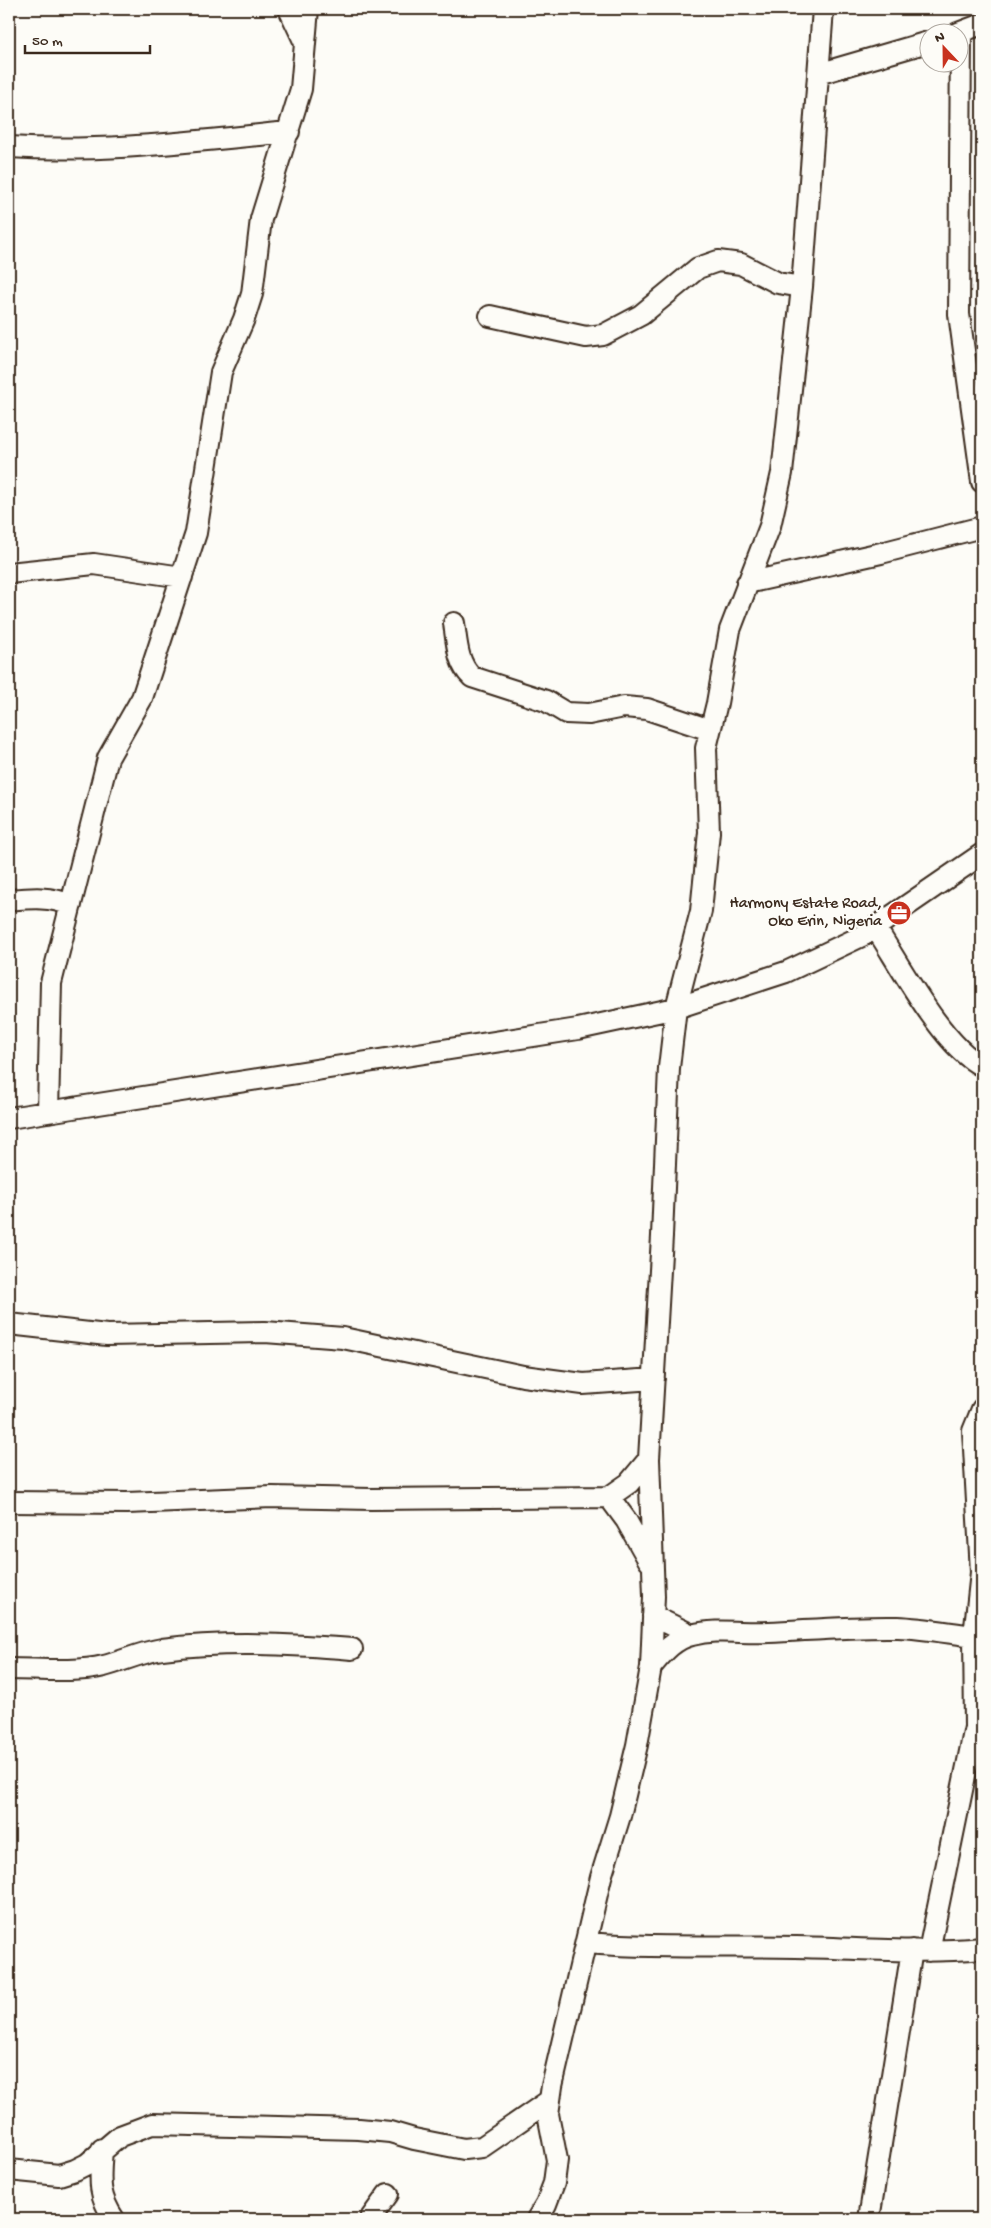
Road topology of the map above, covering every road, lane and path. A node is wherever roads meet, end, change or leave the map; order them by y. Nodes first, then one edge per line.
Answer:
1 (289, 9) edge
2 (308, 9) edge
3 (823, 9) edge
4 (982, 24) edge
5 (968, 30) edge
6 (306, 45) junction
7 (918, 45) edge
8 (960, 72) edge
9 (818, 74) junction
10 (289, 132) junction
11 (9, 147) edge
12 (802, 287) junction
13 (490, 316) dead end
14 (982, 482) edge
15 (982, 527) edge
16 (9, 572) edge
17 (182, 577) junction
18 (747, 582) junction
19 (454, 623) dead end
20 (710, 730) junction
21 (982, 854) edge
22 (9, 900) edge
23 (71, 905) junction
24 (875, 927) junction
25 (676, 1008) junction
26 (982, 1066) edge
27 (48, 1112) junction
28 (9, 1118) edge
29 (9, 1324) edge
30 (654, 1379) junction
31 (982, 1409) edge
32 (648, 1459) junction
33 (609, 1497) junction
34 (9, 1502) edge
35 (651, 1564) junction
36 (653, 1616) junction
37 (692, 1635) junction
38 (978, 1635) edge
39 (352, 1649) dead end
40 (651, 1667) junction
41 (9, 1669) edge
42 (586, 1943) junction
43 (982, 1948) edge
44 (921, 1951) junction
45 (550, 2100) junction
46 (102, 2149) junction
47 (9, 2170) edge
48 (388, 2194) dead end
49 (114, 2219) edge
50 (370, 2219) edge
51 (537, 2219) edge
52 (869, 2219) edge

1 - 6 street
2 - 6 street
3 - 9 street
4 - 5 street
6 - 10 street
7 - 9 street
8 - 14 street
9 - 12 street
10 - 11 street
10 - 17 street
12 - 13 street
12 - 18 street
15 - 18 street
16 - 17 street
17 - 23 street
18 - 20 street
19 - 20 street
20 - 25 street
21 - 24 street
22 - 23 street
23 - 27 street
24 - 25 street
24 - 26 street
25 - 27 street
25 - 30 street
27 - 28 street
29 - 30 street
30 - 32 street
31 - 38 street
32 - 33 street
32 - 35 street
33 - 34 street
33 - 35 street
35 - 36 street
36 - 37 street
36 - 40 street
37 - 38 street
37 - 40 street
38 - 44 street
39 - 41 street
40 - 42 street
42 - 44 street
42 - 45 street
43 - 44 street
44 - 52 street
45 - 46 street
45 - 51 street
46 - 47 street
46 - 49 street
48 - 50 street

